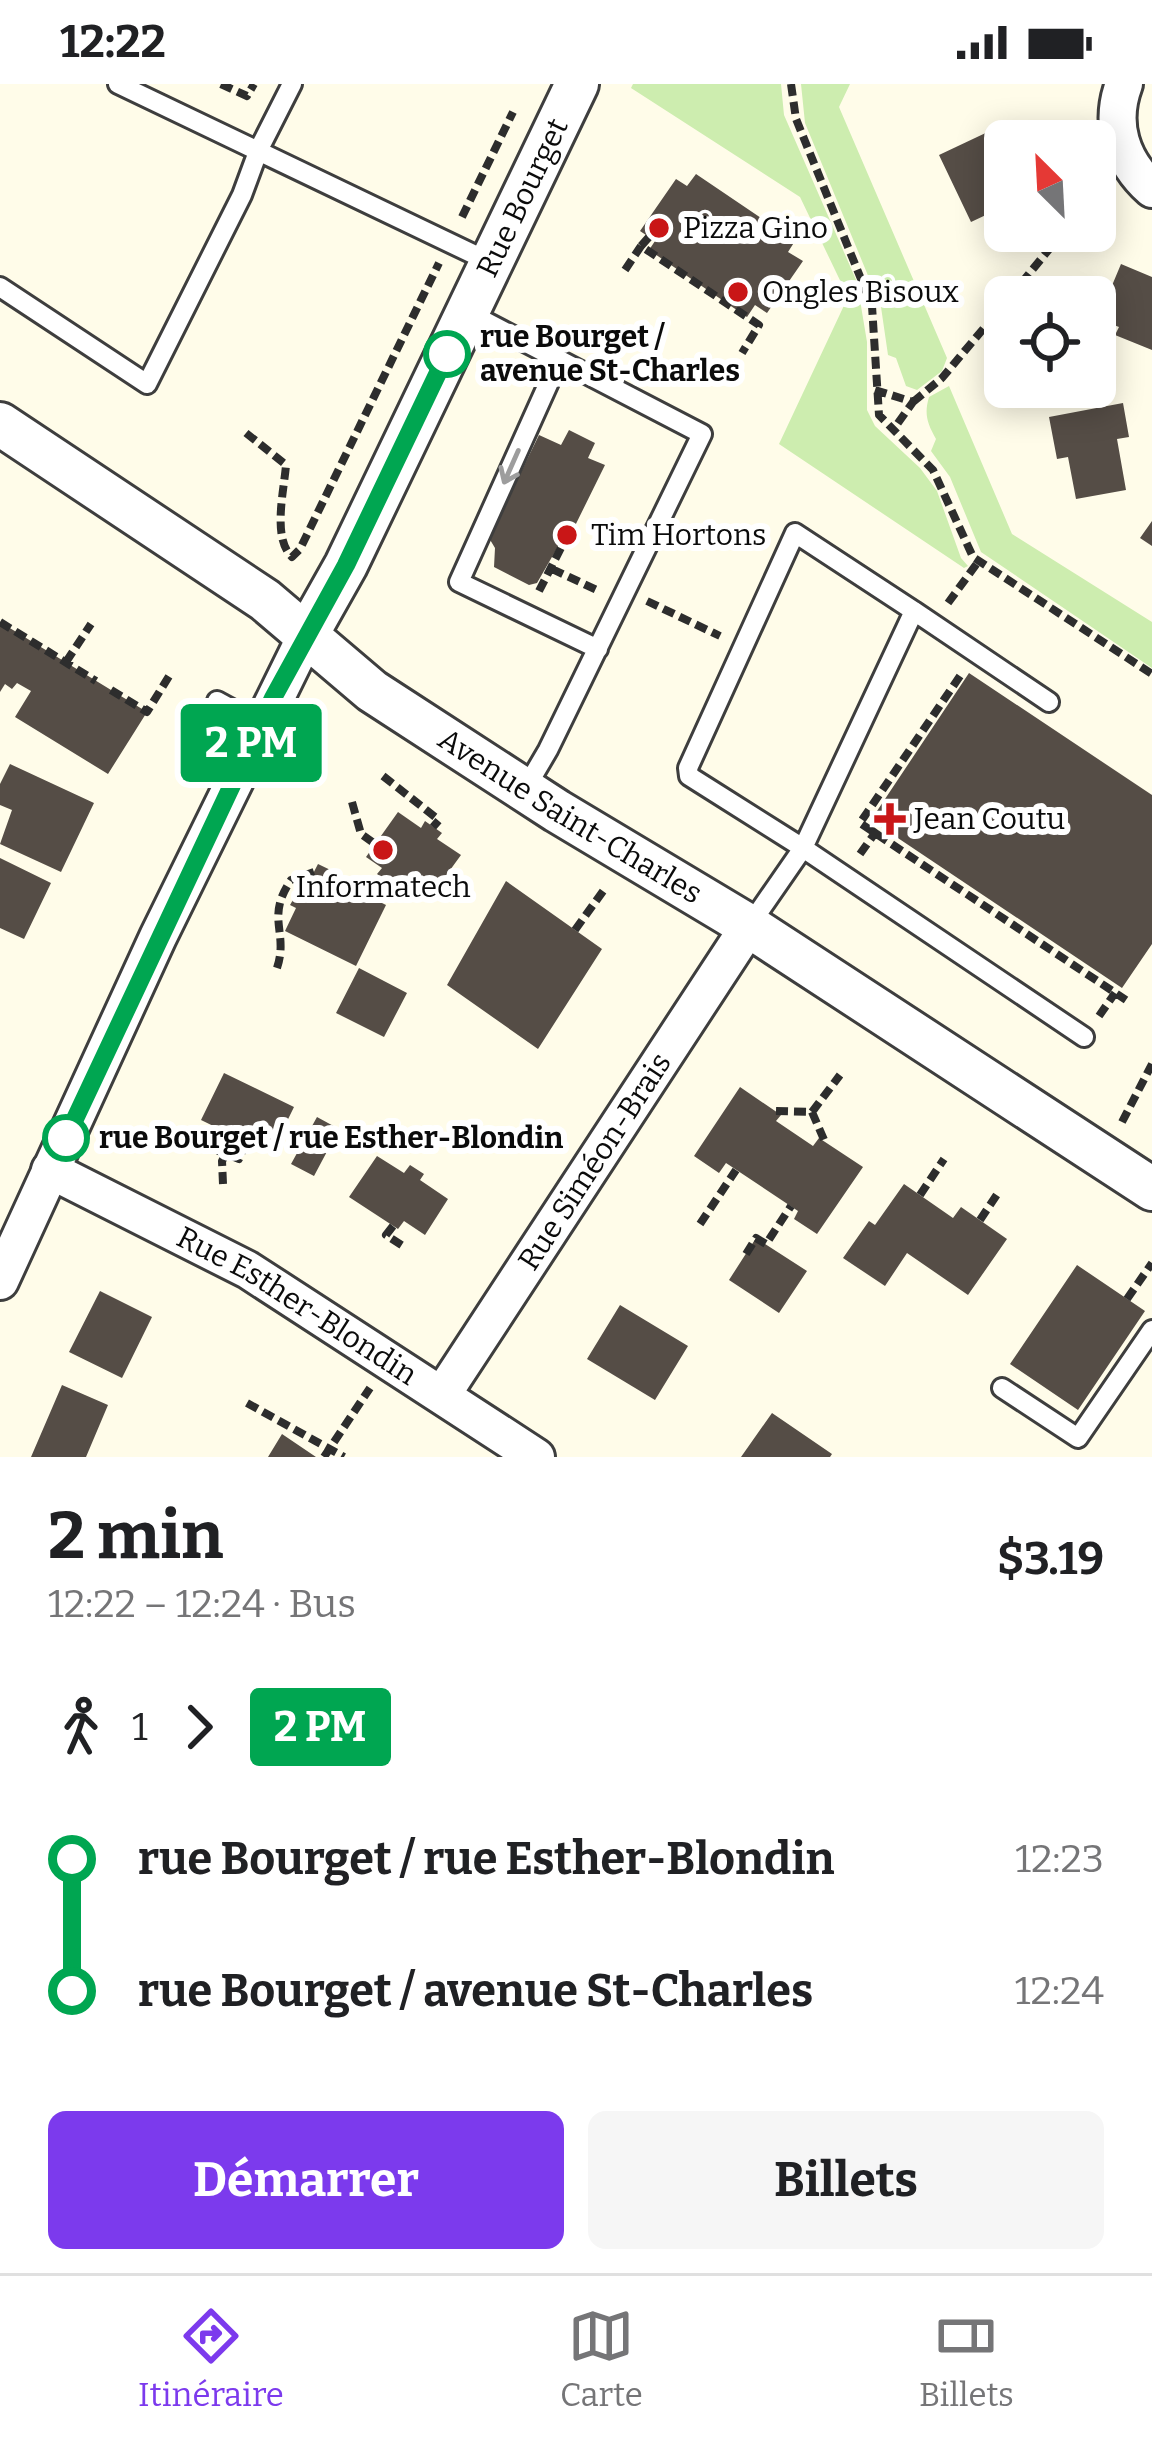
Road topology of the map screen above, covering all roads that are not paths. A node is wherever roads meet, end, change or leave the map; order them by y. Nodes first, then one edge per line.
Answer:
1 (118, 84) edge
2 (292, 84) edge
3 (577, 84) edge
4 (1124, 84) edge
5 (259, 149) junction
6 (1152, 188) edge
7 (492, 262) junction
8 (0, 287) edge
9 (467, 312) junction
10 (560, 360) junction
11 (0, 424) edge
12 (914, 611) junction
13 (306, 636) junction
14 (598, 649) junction
15 (218, 701) dead end
16 (1049, 702) dead end
17 (261, 724) junction
18 (524, 790) junction
19 (803, 848) junction
20 (749, 926) junction
21 (1084, 1037) dead end
22 (50, 1170) junction
23 (1152, 1189) edge
24 (0, 1281) edge
25 (1152, 1330) edge
26 (1002, 1388) dead end
27 (442, 1395) junction
28 (536, 1457) edge

1 - 5 lane
2 - 5 lane
3 - 7 street, Rue Bourget
4 - 6 street
5 - 7 lane
5 - 8 lane
7 - 9 street, Rue Bourget
9 - 10 lane
9 - 13 street, Rue Bourget
10 -> 14 lane
10 - 14 lane
11 - 13 street, Avenue Saint-Charles
12 - 16 lane
12 - 19 lane
12 - 19 lane
13 - 17 street, Rue Bourget
13 - 18 street, Avenue Saint-Charles
14 - 18 lane
15 - 17 lane
17 - 22 street, Rue Bourget
18 - 20 street, Avenue Saint-Charles
19 - 20 lane
19 - 21 lane
20 - 23 street, Avenue Saint-Charles
20 - 27 street, Rue Siméon-Brais
22 - 24 street, Rue Bourget
22 - 27 street, Rue Esther-Blondin
25 - 26 lane
27 - 28 street, Rue Esther-Blondin

